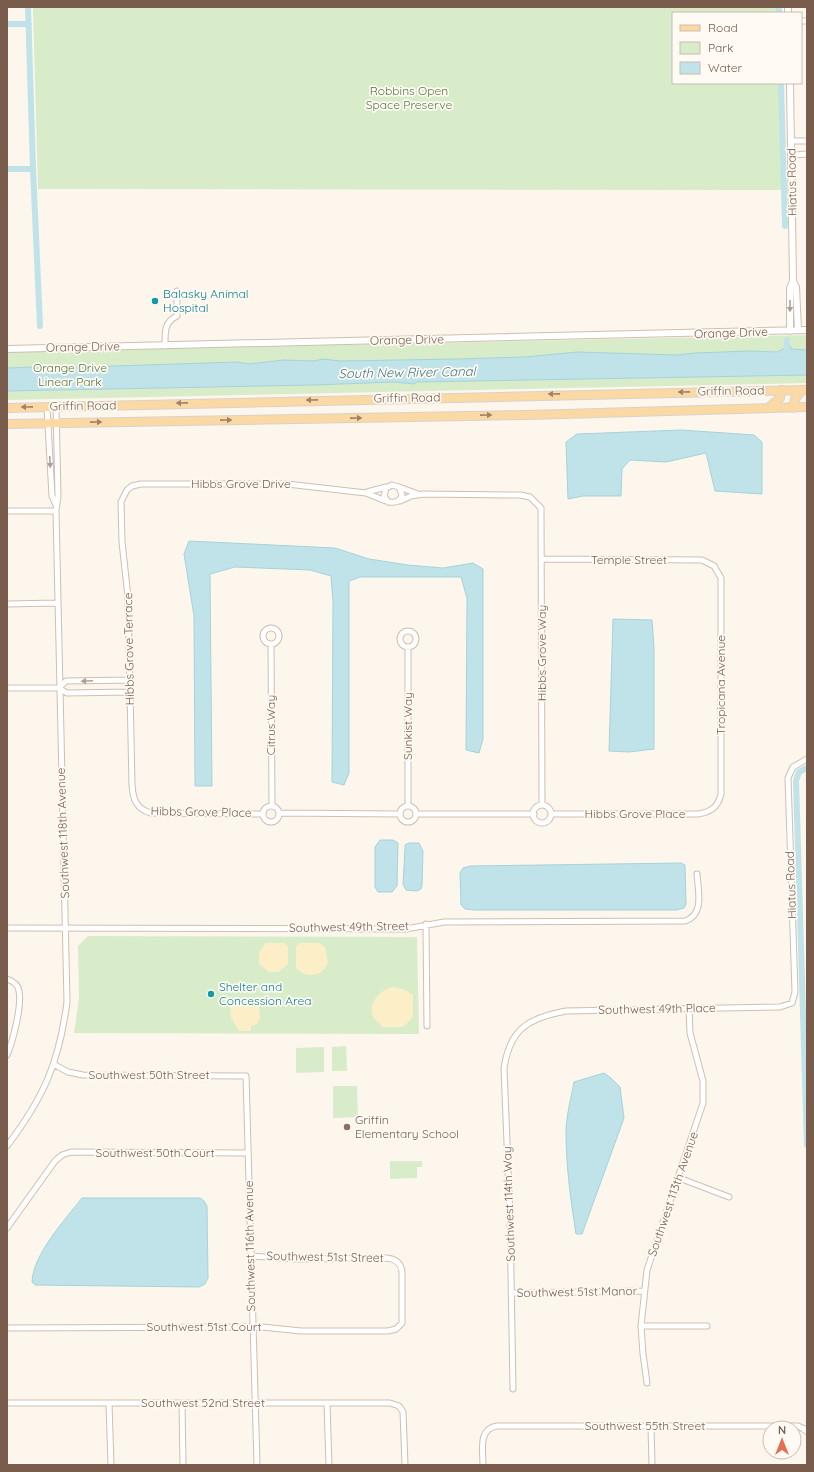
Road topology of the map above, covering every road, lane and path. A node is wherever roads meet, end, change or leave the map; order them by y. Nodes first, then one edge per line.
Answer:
1 (790, 84) edge
2 (791, 141) junction
3 (807, 141) edge
4 (807, 154) edge
5 (792, 155) junction
6 (794, 281) junction
7 (177, 291) dead end
8 (798, 330) junction
9 (807, 330) edge
10 (790, 331) junction
11 (165, 346) junction
12 (7, 349) edge
13 (781, 390) junction
14 (804, 390) edge
15 (56, 406) junction
16 (47, 407) junction
17 (807, 407) edge
18 (7, 408) edge
19 (768, 408) junction
20 (794, 408) junction
21 (48, 423) junction
22 (57, 423) junction
23 (7, 424) edge
24 (388, 486) junction
25 (399, 487) junction
26 (126, 490) joint
27 (356, 492) junction
28 (423, 494) junction
29 (399, 501) junction
30 (388, 502) junction
31 (56, 508) junction
32 (7, 511) edge
33 (542, 559) junction
34 (714, 566) joint
35 (57, 603) junction
36 (7, 604) edge
37 (271, 644) dead end
38 (408, 647) dead end
39 (130, 680) junction
40 (7, 688) edge
41 (59, 688) junction
42 (130, 692) junction
43 (807, 759) edge
44 (542, 805) junction
45 (272, 806) junction
46 (408, 806) junction
47 (716, 806) joint
48 (140, 808) joint
49 (279, 813) junction
50 (263, 814) junction
51 (400, 814) junction
52 (417, 814) junction
53 (534, 814) junction
54 (551, 814) junction
55 (697, 874) dead end
56 (426, 924) junction
57 (7, 928) edge
58 (66, 928) junction
59 (7, 979) edge
60 (792, 1003) joint
61 (689, 1008) junction
62 (524, 1024) joint
63 (427, 1026) dead end
64 (7, 1055) edge
65 (55, 1065) junction
66 (246, 1076) joint
67 (7, 1146) edge
68 (248, 1153) junction
69 (679, 1178) junction
70 (730, 1197) dead end
71 (7, 1228) edge
72 (251, 1256) junction
73 (644, 1291) junction
74 (511, 1293) junction
75 (641, 1326) junction
76 (707, 1326) dead end
77 (399, 1327) joint
78 (7, 1328) edge
79 (252, 1328) junction
80 (647, 1383) dead end
81 (513, 1389) dead end
82 (7, 1403) edge
83 (109, 1403) junction
84 (182, 1403) junction
85 (256, 1403) junction
86 (327, 1404) junction
87 (652, 1427) junction
88 (806, 1430) edge
89 (111, 1465) edge
90 (184, 1465) edge
91 (257, 1465) edge
92 (329, 1465) edge
93 (405, 1465) edge
94 (483, 1465) edge
95 (652, 1465) edge

1 - 2 street, Hiatus Road
2 - 3 street
2 - 5 street, Hiatus Road
4 - 5 street
5 - 6 street, Hiatus Road
6 - 8 street, Hiatus Road
6 -> 10 street, Hiatus Road
7 - 11 street
8 - 9 street, Orange Drive
8 - 10 street, Orange Drive
10 - 11 street, Orange Drive
11 - 12 street, Orange Drive
13 - 14 main road, Griffin Road
13 -> 15 main road, Griffin Road
13 - 19 main road
14 - 20 main road
15 - 16 main road, Griffin Road
15 - 22 street, Southwest 118th Avenue
16 -> 18 main road, Griffin Road
16 - 21 street, Southwest 118th Avenue
17 - 20 main road, Griffin Road
19 - 20 main road, Griffin Road
22 -> 19 main road, Griffin Road
21 - 22 main road, Griffin Road
21 - 23 main road, Griffin Road
21 -> 31 street, Southwest 118th Avenue
22 - 31 street, Southwest 118th Avenue
24 - 25 street
24 - 27 street, Hibbs Grove Drive
24 - 30 street
25 - 28 street
25 - 29 street
26 - 27 street, Hibbs Grove Drive
26 - 39 street, Hibbs Grove Terrace
27 - 30 street, Hibbs Grove Drive
28 - 29 street
28 - 33 street, Hibbs Grove Way
29 - 30 street
31 - 32 street
31 - 35 street, Southwest 118th Avenue
33 - 34 street, Temple Street
33 - 44 street, Hibbs Grove Way
34 - 47 street, Tropicana Avenue
35 - 36 street
35 - 41 street, Southwest 118th Avenue
37 - 45 street, Citrus Way
38 - 46 street, Sunkist Way
39 -> 41 street
39 - 42 street, Hibbs Grove Terrace
40 - 41 street
41 - 42 street
41 - 58 street, Southwest 118th Avenue
42 - 48 street, Hibbs Grove Terrace
43 - 60 street, Hiatus Road
44 - 53 street
44 - 54 street
45 - 49 street
45 - 50 street
46 - 51 street
46 - 52 street
47 - 54 street, Hibbs Grove Place
48 - 50 street, Hibbs Grove Place
49 - 50 street
49 - 51 street
51 - 52 street
52 - 53 street
53 - 54 street
55 - 56 street, Southwest 49th Street
56 - 58 street, Southwest 49th Street
56 - 63 street
57 - 58 street, Southwest 49th Street
58 - 65 street, Southwest 118th Avenue
59 - 64 street
60 - 61 street, Southwest 49th Place
61 - 62 street, Southwest 49th Place
61 - 69 street, Southwest 113th Avenue
62 - 74 street, Southwest 114th Way
65 - 66 street, Southwest 50th Street
65 - 67 street, Southwest 118th Avenue
66 - 68 street, Southwest 116th Avenue
68 - 71 street, Southwest 50th Court
68 - 72 street, Southwest 116th Avenue
69 - 70 street
69 - 73 street, Southwest 113th Avenue
72 - 77 street, Southwest 51st Street
72 - 79 street, Southwest 116th Avenue
73 - 74 street, Southwest 51st Manor
73 - 75 street, Southwest 113th Avenue
74 - 81 street, Southwest 114th Way
75 - 76 street
75 - 80 street, Southwest 113th Avenue
77 - 79 street, Southwest 51st Court
78 - 79 street, Southwest 51st Court
79 - 85 street, Southwest 116th Avenue
82 - 83 street, Southwest 52nd Street
83 - 84 street, Southwest 52nd Street
83 - 89 street
84 - 85 street, Southwest 52nd Street
84 - 90 street
85 - 86 street, Southwest 52nd Street
85 - 91 street, Southwest 116th Avenue
86 - 92 street
86 - 93 street, Southwest 52nd Street
87 - 88 street, Southwest 55th Street
87 - 94 street, Southwest 55th Street
87 - 95 street

